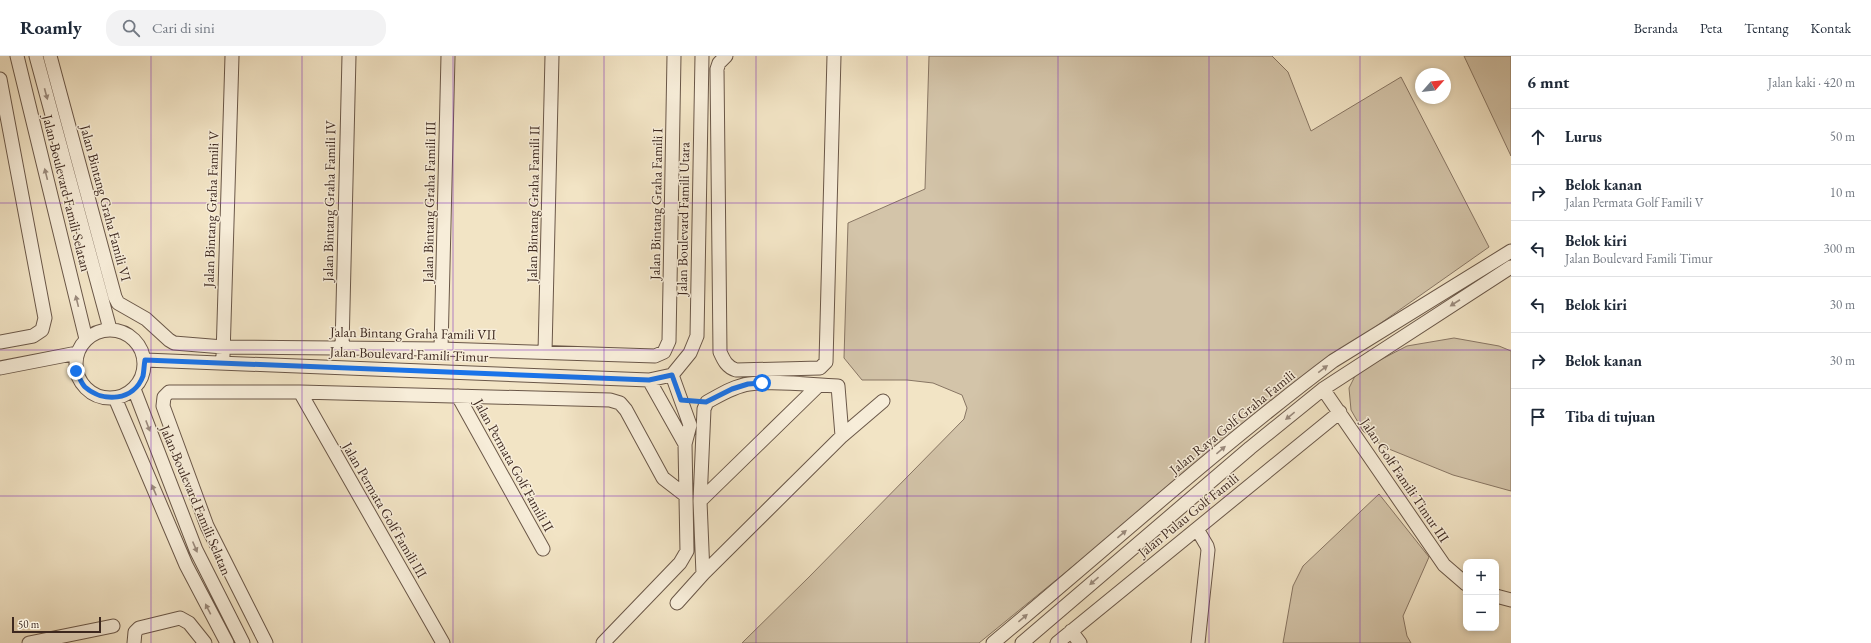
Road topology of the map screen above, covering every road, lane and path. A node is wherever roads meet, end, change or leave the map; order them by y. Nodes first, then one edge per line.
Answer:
1 (17, 56) edge
2 (36, 56) edge
3 (50, 56) edge
4 (232, 56) edge
5 (349, 56) edge
6 (448, 56) edge
7 (552, 56) edge
8 (674, 56) edge
9 (702, 56) edge
10 (726, 56) edge
11 (834, 56) edge
12 (0, 79) edge
13 (1511, 251) edge
14 (1511, 267) edge
15 (1473, 275) junction
16 (1480, 287) junction
17 (110, 329) junction
18 (163, 335) joint
19 (86, 339) junction
20 (0, 342) edge
21 (223, 347) junction
22 (342, 348) junction
23 (441, 349) junction
24 (546, 352) junction
25 (664, 352) joint
26 (77, 353) junction
27 (145, 360) junction
28 (223, 363) junction
29 (0, 368) edge
30 (672, 375) junction
31 (649, 380) junction
32 (819, 385) junction
33 (1323, 389) junction
34 (134, 390) junction
35 (300, 392) junction
36 (458, 396) junction
37 (115, 398) junction
38 (681, 400) junction
39 (883, 401) dead end
40 (706, 402) junction
41 (1340, 412) junction
42 (1240, 434) junction
43 (842, 436) junction
44 (685, 444) junction
45 (1250, 448) junction
46 (685, 495) junction
47 (700, 501) junction
48 (1197, 529) junction
49 (543, 549) dead end
50 (703, 574) junction
51 (1463, 581) edge
52 (1499, 597) edge
53 (1511, 600) edge
54 (677, 604) dead end
55 (113, 626) dead end
56 (1071, 631) junction
57 (29, 643) edge
58 (134, 643) edge
59 (205, 643) edge
60 (226, 643) edge
61 (243, 643) edge
62 (266, 643) edge
63 (442, 643) edge
64 (603, 643) edge
65 (993, 643) edge
66 (1022, 643) edge
67 (1057, 643) edge
68 (1080, 643) edge
69 (1198, 643) edge

19 -> 1 street, Jalan Boulevard Famili Selatan
2 -> 17 street, Jalan Boulevard Famili Selatan
3 - 18 street, Jalan Bintang Graha Famili VI
4 - 21 street, Jalan Bintang Graha Famili V
5 - 22 street, Jalan Bintang Graha Famili IV
6 - 23 street, Jalan Bintang Graha Famili III
7 - 24 street, Jalan Bintang Graha Famili II
8 - 25 street, Jalan Bintang Graha Famili I
9 - 30 street, Jalan Boulevard Famili Utara
10 - 11 street
12 - 20 street
13 - 15 street, Jalan Raya Golf Graha Famili
14 - 16 street
15 - 16 street
42 -> 15 street, Jalan Raya Golf Graha Famili
16 -> 33 street
17 - 19 street
17 - 27 street
18 - 21 street, Jalan Bintang Graha Famili VII
19 - 26 street
21 - 22 street, Jalan Bintang Graha Famili VII
21 - 28 street, Jalan Bintang Graha Famili V
22 - 23 street, Jalan Bintang Graha Famili VII
23 - 24 street, Jalan Bintang Graha Famili VII
24 - 25 street, Jalan Bintang Graha Famili VII
26 - 29 street
26 - 37 street
27 - 28 street, Jalan Boulevard Famili Timur
27 - 34 street
28 - 31 street, Jalan Boulevard Famili Timur
30 - 31 street, Jalan Boulevard Famili Timur
30 - 38 street
31 - 44 street
32 - 40 street
32 - 43 street
32 - 47 street
33 - 41 street, Jalan Golf Famili Timur III
33 -> 45 street
34 - 37 street
34 -> 61 street, Jalan Boulevard Famili Selatan
35 - 36 street
35 - 62 street
35 - 63 street, Jalan Permata Golf Famili III
36 - 46 street
36 - 49 street, Jalan Permata Golf Famili II
60 -> 37 street
38 - 40 street
38 - 44 street
39 - 43 street
40 - 47 street
41 - 48 street, Jalan Pulau Golf Famili
41 - 51 street, Jalan Golf Famili Timur III
42 - 45 street
65 -> 42 street, Jalan Raya Golf Graha Famili
43 - 50 street
44 - 46 street
45 -> 66 street
46 - 64 street
47 - 50 street
48 - 56 street, Jalan Pulau Golf Famili
48 - 69 street
50 - 54 street
52 - 53 street
55 - 57 street
56 - 67 street, Jalan Pulau Golf Famili
56 - 68 street
58 - 59 street

